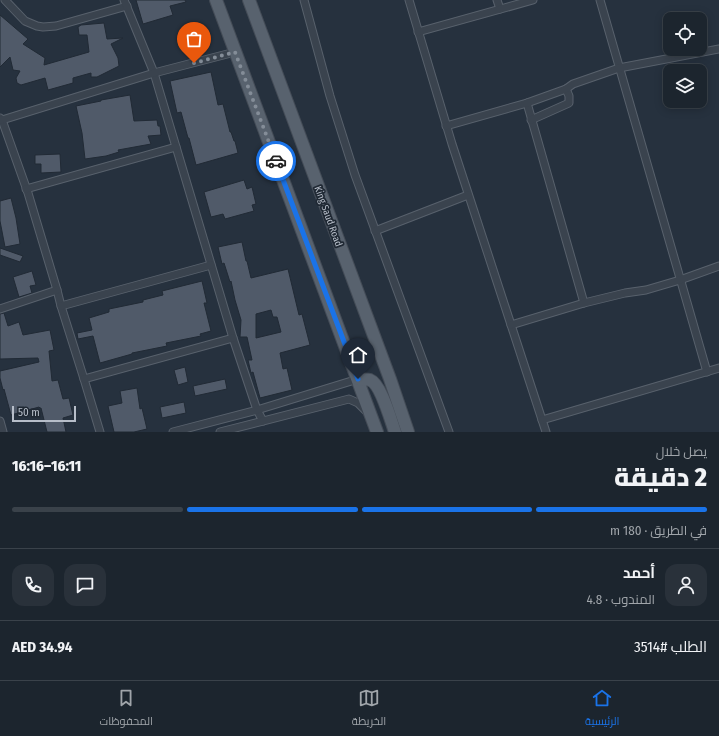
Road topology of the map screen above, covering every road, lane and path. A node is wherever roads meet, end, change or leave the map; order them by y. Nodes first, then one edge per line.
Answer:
1 (5, 0) edge
2 (216, 0) edge
3 (249, 0) edge
4 (304, 0) edge
5 (409, 0) edge
6 (498, 0) edge
7 (533, 0) edge
8 (600, 0) edge
9 (125, 3) edge
10 (500, 9) junction
11 (418, 32) junction
12 (718, 51) edge
13 (235, 52) junction
14 (619, 68) junction
15 (154, 73) junction
16 (566, 89) junction
17 (527, 103) junction
18 (1, 119) edge
19 (531, 120) junction
20 (446, 126) junction
21 (176, 147) junction
22 (26, 189) junction
23 (468, 195) junction
24 (375, 231) junction
25 (211, 265) junction
26 (719, 266) edge
27 (680, 280) junction
28 (57, 290) junction
29 (584, 303) junction
30 (61, 306) junction
31 (0, 309) edge
32 (511, 325) junction
33 (233, 338) junction
34 (719, 368) edge
35 (707, 372) junction
36 (84, 379) junction
37 (358, 379) junction
38 (256, 410) junction
39 (372, 417) junction
40 (0, 420) edge
41 (542, 420) junction
42 (263, 421) junction
43 (4, 432) edge
44 (100, 432) edge
45 (173, 432) edge
46 (220, 432) edge
47 (377, 432) edge
48 (395, 432) edge
49 (408, 432) edge
50 (449, 432) edge
51 (546, 432) edge

1 - 9 street
2 - 13 main road
3 - 49 main road, King Saud Road
4 - 24 street
5 - 11 street
6 - 10 street
7 - 10 street
8 - 14 street
9 - 15 street
10 - 11 street
11 - 20 street
12 - 14 street
13 - 15 street
13 - 37 main road
14 - 16 street
14 - 27 street
15 - 18 street
15 - 21 street
16 - 17 street
16 - 19 street
17 - 19 street
17 - 20 street
18 - 22 street
19 - 29 street
20 - 23 street
21 - 22 street
21 - 25 street
22 - 28 street
23 - 24 street
23 - 32 street
24 - 50 street
25 - 30 street
25 - 33 street
26 - 27 street
27 - 29 street
27 - 35 street
28 - 30 street
28 - 31 street
29 - 32 street
30 - 36 street
32 - 41 street
33 - 36 street
33 - 38 street
34 - 35 street
35 - 41 street
36 - 44 street
37 - 38 street
37 - 39 main road
37 - 48 main road
38 - 42 street
38 - 45 street
39 - 42 street
39 - 47 main road
40 - 43 street
41 - 51 street
42 - 46 street

